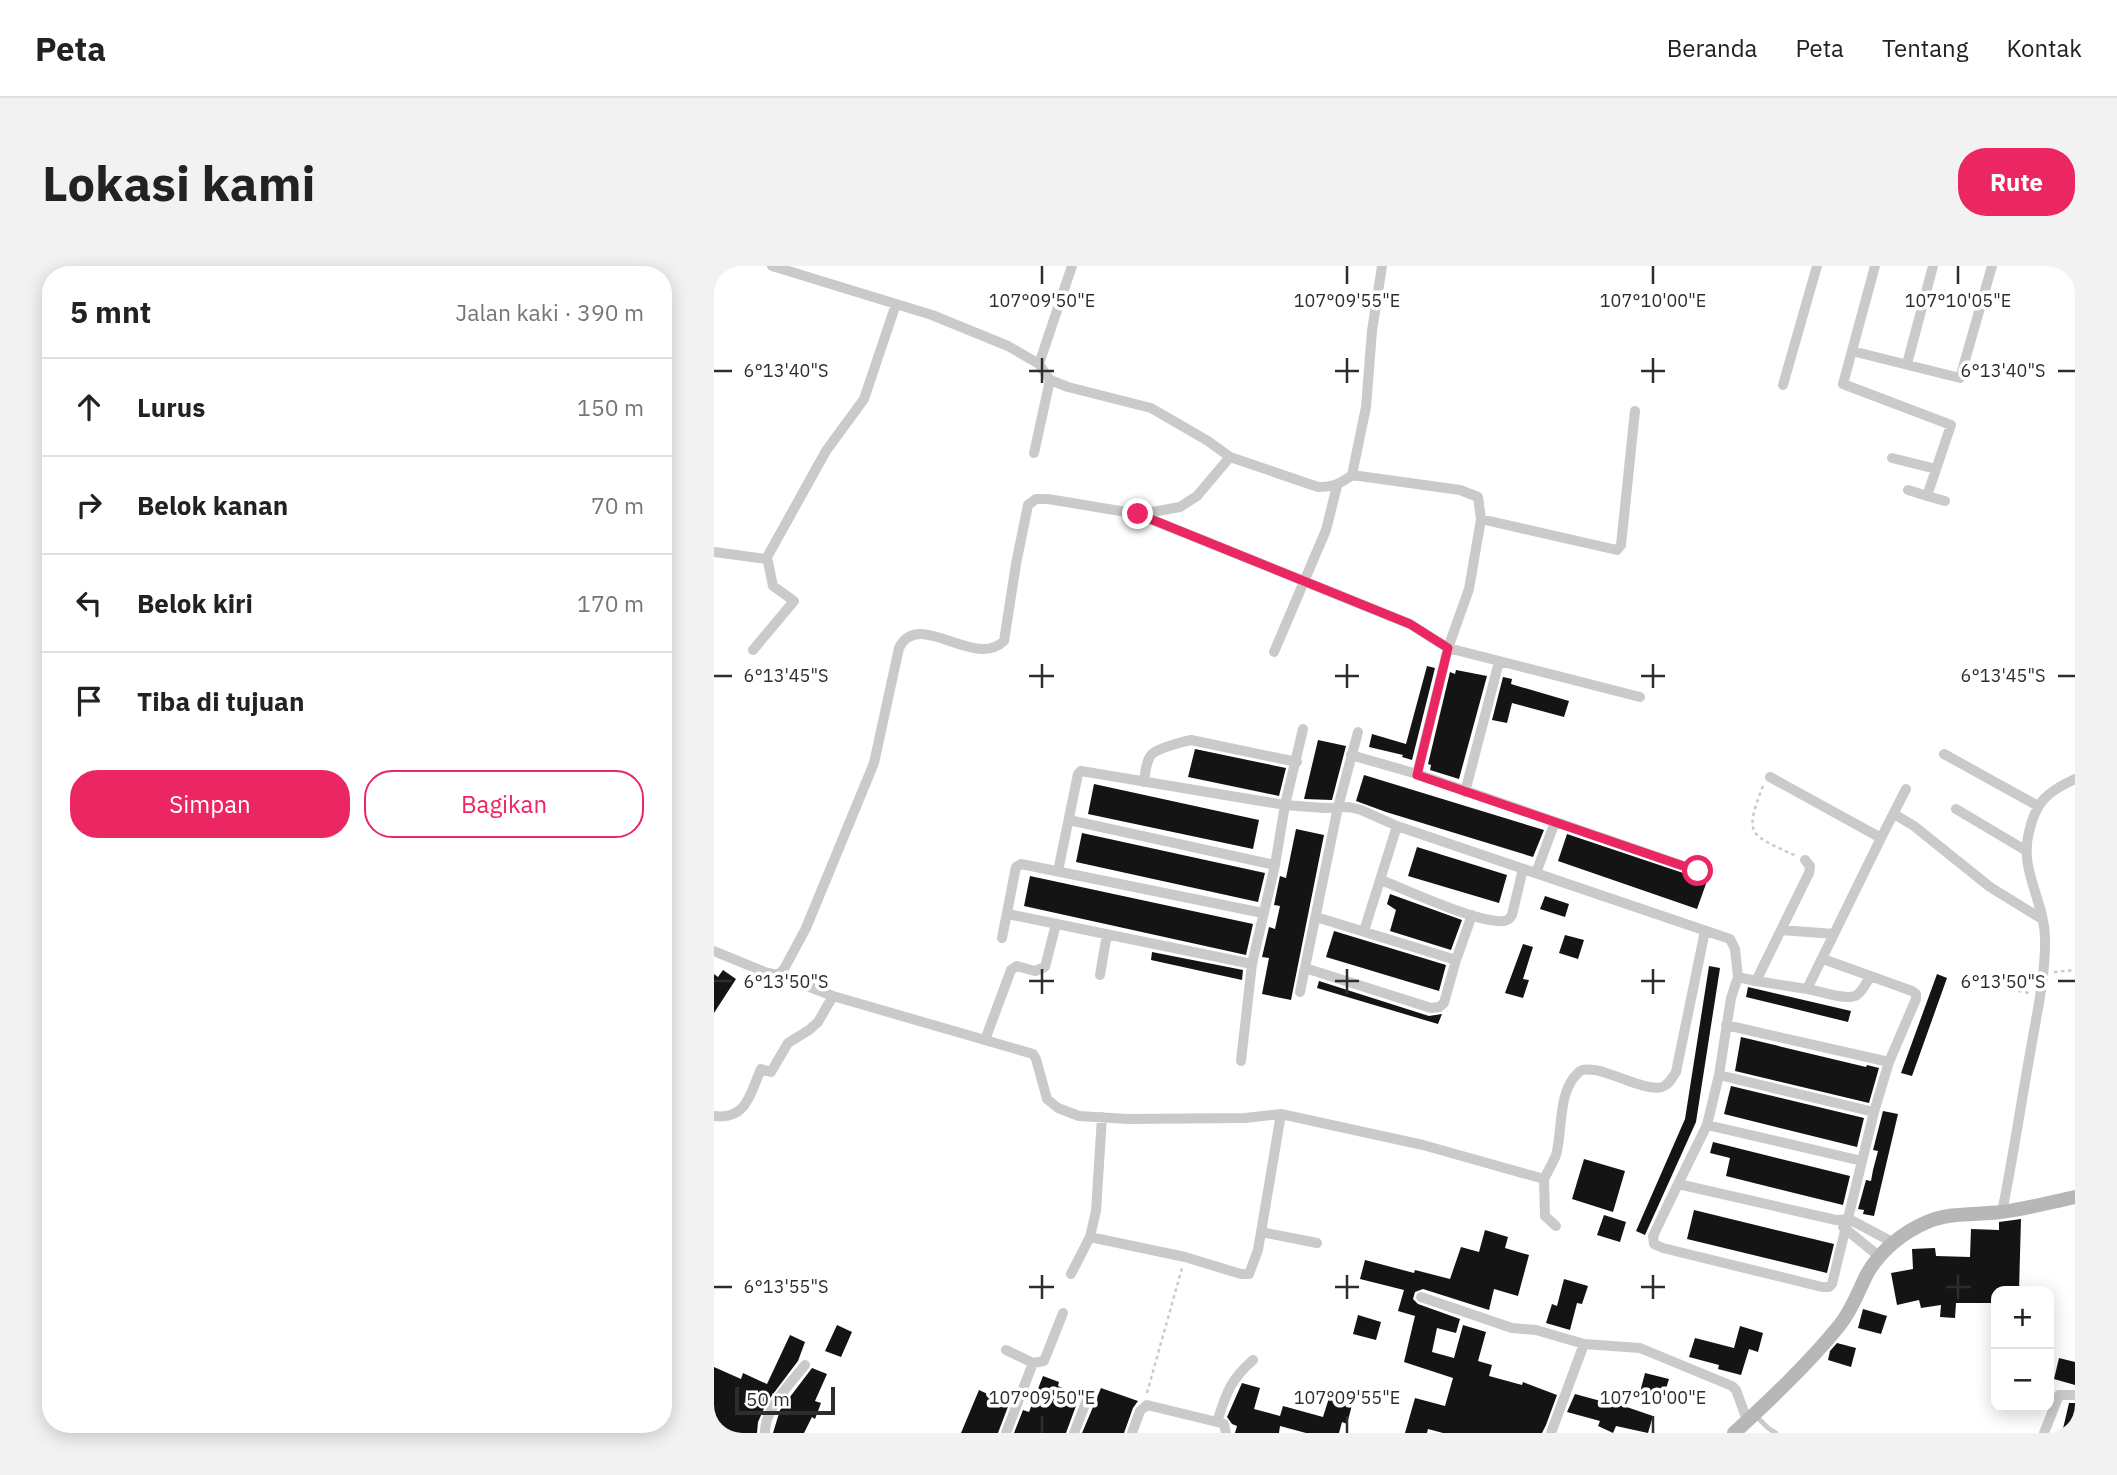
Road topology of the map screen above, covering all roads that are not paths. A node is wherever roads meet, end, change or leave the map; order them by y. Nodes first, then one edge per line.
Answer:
1 (772, 266) edge
2 (1072, 266) edge
3 (1382, 266) edge
4 (1816, 266) edge
5 (1875, 266) edge
6 (1933, 266) edge
7 (1992, 266) edge
8 (896, 303) junction
9 (1852, 351) junction
10 (1040, 364) junction
11 (1907, 364) junction
12 (1050, 380) junction
13 (1783, 385) dead end
14 (1635, 411) dead end
15 (1034, 453) dead end
16 (1230, 457) junction
17 (1892, 458) dead end
18 (1936, 469) junction
19 (1352, 475) junction
20 (1337, 486) junction
21 (1908, 490) dead end
22 (1927, 496) junction
23 (1945, 501) dead end
24 (1138, 514) junction
25 (1481, 519) junction
26 (714, 552) edge
27 (766, 559) junction
28 (1305, 580) junction
29 (1448, 648) junction
30 (753, 650) dead end
31 (1274, 652) dead end
32 (1499, 662) junction
33 (1640, 697) dead end
34 (1303, 729) dead end
35 (1358, 732) dead end
36 (1944, 754) dead end
37 (1351, 755) junction
38 (1297, 762) junction
39 (1417, 775) junction
40 (1770, 777) road end
41 (2075, 779) edge
42 (1143, 782) junction
43 (1906, 789) dead end
44 (1465, 792) junction
45 (1285, 805) junction
46 (2038, 806) junction
47 (1338, 807) junction
48 (1956, 809) dead end
49 (1894, 814) junction
50 (1069, 820) junction
51 (1555, 822) junction
52 (1397, 826) junction
53 (1881, 838) junction
54 (2025, 850) junction
55 (1805, 860) road end
56 (1275, 865) junction
57 (1523, 869) junction
58 (1058, 871) junction
59 (1698, 871) dead end
60 (1536, 873) junction
61 (1381, 880) junction
62 (1263, 913) junction
63 (1008, 914) junction
64 (1472, 915) junction
65 (1316, 916) junction
66 (2042, 919) junction
67 (1056, 924) junction
68 (1781, 930) junction
69 (1364, 931) junction
70 (1704, 931) junction
71 (1107, 934) junction
72 (1833, 934) junction
73 (1002, 939) dead end
74 (714, 951) edge
75 (1823, 959) junction
76 (1455, 960) junction
77 (1252, 964) junction
78 (1305, 968) junction
79 (778, 975) junction
80 (1100, 975) dead end
81 (1738, 977) junction
82 (1870, 977) junction
83 (1756, 981) junction
84 (1807, 989) junction
85 (1300, 992) dead end
86 (833, 996) junction
87 (1726, 1025) junction
88 (985, 1040) junction
89 (1241, 1061) dead end
90 (1889, 1062) junction
91 (1719, 1075) junction
92 (1874, 1112) junction
93 (1281, 1114) junction
94 (714, 1116) edge
95 (1102, 1117) junction
96 (1707, 1125) junction
97 (1862, 1161) junction
98 (1544, 1179) junction
99 (1678, 1184) junction
100 (2075, 1196) edge
101 (2002, 1212) junction
102 (1847, 1224) junction
103 (1556, 1226) dead end
104 (1261, 1232) junction
105 (1090, 1237) junction
106 (1894, 1242) junction
107 (1317, 1243) dead end
108 (1880, 1257) junction
109 (1071, 1274) dead end
110 (1421, 1297) dead end
111 (1063, 1313) dead end
112 (1584, 1344) junction
113 (1006, 1350) dead end
114 (1253, 1360) dead end
115 (1033, 1363) junction
116 (805, 1365) dead end
117 (2075, 1395) edge
118 (1088, 1397) dead end
119 (1751, 1418) junction
120 (1217, 1422) junction
121 (765, 1433) edge
122 (1006, 1433) edge
123 (1074, 1433) edge
124 (1132, 1433) edge
125 (1226, 1433) edge
126 (1550, 1433) edge
127 (1734, 1433) edge
128 (1776, 1433) edge
129 (2044, 1433) edge

1 - 8 street
2 - 10 street
3 - 19 street
4 - 13 street
5 - 9 street
6 - 11 street
7 - 11 street
8 - 10 street
8 - 27 street
9 - 11 street
9 - 18 street
10 - 12 street
12 - 15 street
12 - 16 street
14 - 25 street
16 - 20 street
16 - 24 street
17 - 18 street
18 - 22 street
19 - 20 street
19 - 25 street
20 - 28 street
21 - 22 street
22 - 23 street
24 - 28 street
24 - 79 street
25 - 29 street
26 - 27 street
27 - 30 street
28 - 29 street
28 - 31 street
29 - 32 street
29 - 39 street
32 - 33 street
32 - 44 street
34 - 38 street
35 - 37 street
36 - 46 street
37 - 39 street
37 - 47 street
38 - 42 street
38 - 45 street
39 - 44 street
40 - 53 street
41 - 46 street
42 - 45 street
42 - 50 street
43 - 49 street
44 - 51 street
45 - 47 street
45 - 56 street
46 - 54 street
47 - 52 street
47 - 65 street
48 - 54 street
49 - 53 street
49 - 66 street
50 - 56 street
50 - 58 street
51 - 59 street
51 - 60 street
52 - 57 street
52 - 61 street
53 - 72 street
54 - 66 street
55 - 68 street
56 - 62 street
57 - 60 street
57 - 64 street
58 - 62 street
58 - 63 street
60 - 70 street
61 - 64 street
61 - 69 street
62 - 77 street
63 - 67 street
63 - 73 street
64 - 76 street
65 - 69 street
65 - 78 street
66 - 101 street
67 - 71 street
67 - 88 street
68 - 72 street
68 - 83 street
69 - 76 street
70 - 81 street
70 - 98 street
71 - 77 street
71 - 80 street
72 - 75 street
74 - 79 street
75 - 82 street
75 - 84 street
76 - 78 street
77 - 89 street
78 - 85 street
79 - 86 street
81 - 83 street
81 - 87 street
82 - 84 street
82 - 90 street
83 - 84 street
86 - 88 street
86 - 94 street
87 - 90 street
87 - 91 street
88 - 95 street
90 - 92 street
91 - 92 street
91 - 96 street
92 - 97 street
93 - 95 street
93 - 98 street
93 - 104 street
95 - 105 street
96 - 97 street
96 - 99 street
97 - 102 street
98 - 103 street
99 - 102 street
99 - 102 street
100 - 101 street
101 - 106 street
102 - 106 street
102 - 108 street
104 - 105 street
104 - 107 street
105 - 109 street
106 - 108 street
108 - 119 street
110 - 112 street
111 - 115 street
112 - 119 street
112 - 126 street
113 - 115 street
114 - 120 street
115 - 122 street
116 - 121 street
117 - 129 street
118 - 123 street
119 - 127 street
119 - 128 lane
120 - 124 street
120 - 125 street

